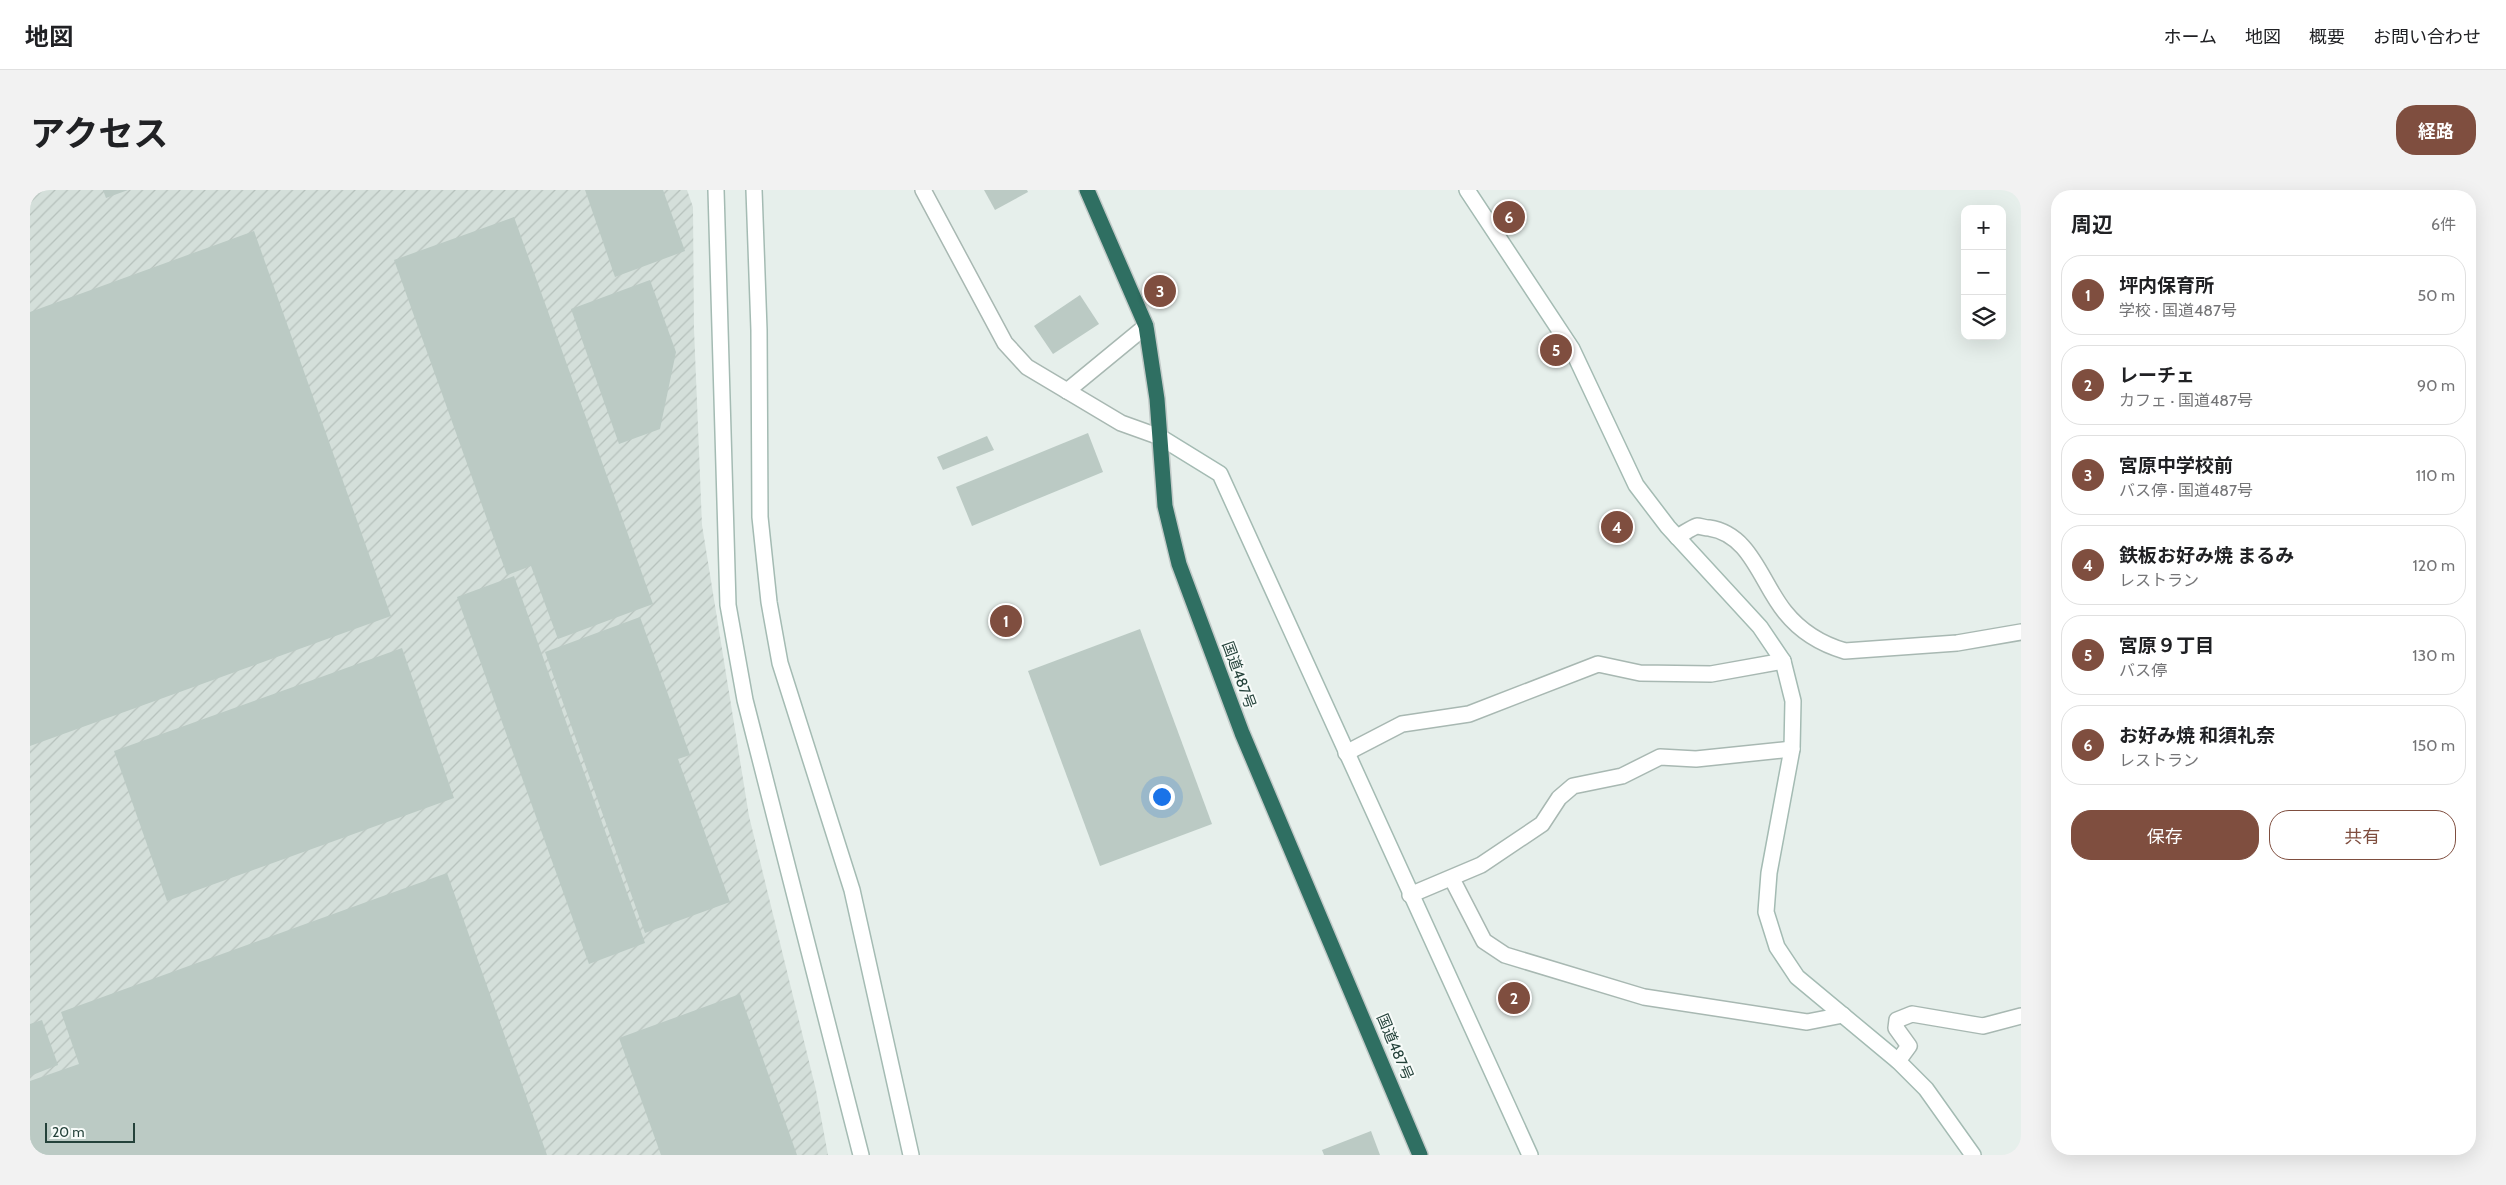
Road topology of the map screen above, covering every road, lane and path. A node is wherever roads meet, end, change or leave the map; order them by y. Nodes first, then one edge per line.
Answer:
1 (716, 190) edge
2 (754, 190) edge
3 (923, 190) edge
4 (1087, 190) edge
5 (1466, 190) edge
6 (1146, 326) junction
7 (1067, 390) junction
8 (1160, 437) junction
9 (1677, 537) junction
10 (2021, 632) edge
11 (1783, 661) junction
12 (1792, 749) junction
13 (1346, 752) junction
14 (1452, 878) junction
15 (1410, 895) junction
16 (1843, 1015) junction
17 (2021, 1016) edge
18 (1898, 1060) junction
19 (862, 1155) edge
20 (911, 1155) edge
21 (1420, 1155) edge
22 (1530, 1155) edge
23 (1973, 1155) edge

1 - 19 street
2 - 20 street
3 - 7 street
4 - 6 highway, 国道487号
5 - 9 street
6 - 7 street
6 - 8 highway, 国道487号
7 - 8 street
8 - 13 street
8 - 21 highway, 国道487号
9 - 10 street
9 - 11 street
11 - 12 street
11 - 13 street
12 - 14 street
12 - 16 street
13 - 15 street
14 - 15 street
14 - 16 street
15 - 22 street
16 - 18 street
17 - 18 street
18 - 23 street

